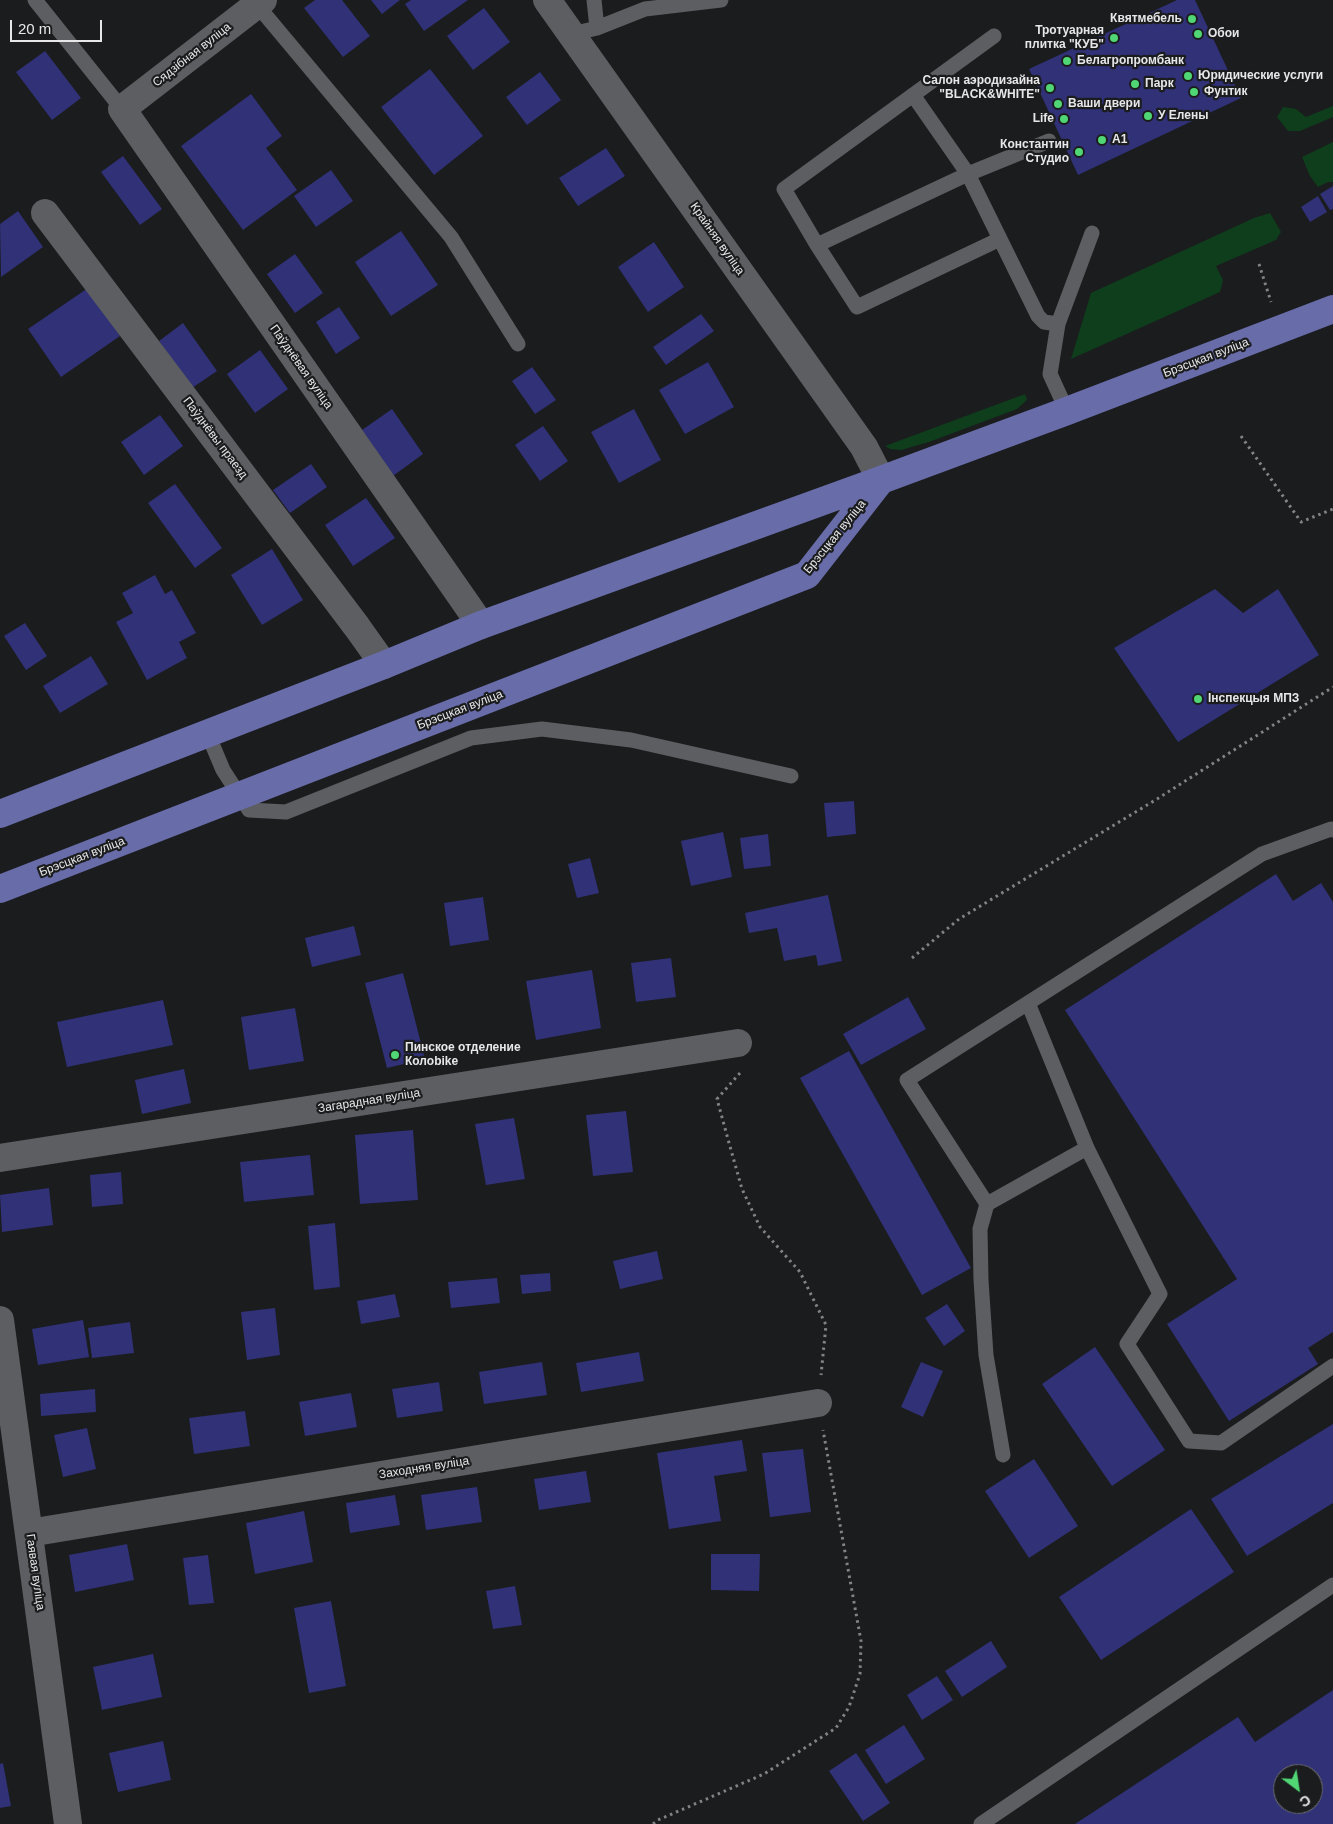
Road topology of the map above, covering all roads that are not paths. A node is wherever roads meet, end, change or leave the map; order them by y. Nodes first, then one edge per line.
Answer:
1 (34, 0) edge
2 (547, 0) edge
3 (594, 0) edge
4 (721, 0) edge
5 (260, 2) edge
6 (585, 31) junction
7 (994, 36) dead end
8 (913, 95) junction
9 (122, 110) junction
10 (1049, 141) dead end
11 (968, 174) junction
12 (44, 213) dead end
13 (1092, 233) dead end
14 (1000, 239) junction
15 (817, 245) junction
16 (1333, 309) edge
17 (1058, 324) junction
18 (518, 344) dead end
19 (1067, 411) junction
20 (881, 480) junction
21 (481, 625) junction
22 (384, 665) junction
23 (207, 732) junction
24 (791, 776) dead end
25 (240, 796) junction
26 (0, 814) edge
27 (1333, 830) edge
28 (0, 888) edge
29 (1028, 1003) junction
30 (738, 1043) road end
31 (1087, 1148) junction
32 (0, 1158) edge
33 (986, 1204) junction
34 (0, 1320) edge
35 (1333, 1366) edge
36 (818, 1403) road end
37 (1004, 1455) dead end
38 (30, 1533) junction
39 (1333, 1584) edge
40 (68, 1824) edge
41 (981, 1824) edge

1 - 9 lane
2 - 6 street, Крайняя вуліца
3 - 6 lane
4 - 6 lane
5 - 9 street, Сядзібная вуліца
5 - 18 lane
6 - 20 street, Крайняя вуліца
7 - 8 lane
8 - 11 lane
8 - 15 lane
9 - 21 street, Паўднёвая вуліца
10 - 11 lane
11 - 14 lane
11 - 15 lane
12 - 22 street, Паўднёвы праезд
13 - 17 lane
14 - 15 lane
14 - 17 lane
16 - 19 main road, Брэсцкая вуліца
17 - 19 lane
19 - 20 main road, Брэсцкая вуліца
20 - 21 main road, Брэсцкая вуліца
20 - 25 main road, Брэсцкая вуліца
21 - 22 main road, Брэсцкая вуліца
22 - 23 main road, Брэсцкая вуліца
23 - 25 lane
23 - 26 main road, Брэсцкая вуліца
24 - 25 lane
25 - 28 main road, Брэсцкая вуліца
27 - 29 lane
29 - 31 lane
29 - 33 lane
30 - 32 street, Загарадная вуліца
31 - 33 lane
31 - 35 lane
33 - 37 lane
34 - 38 street, Гаявая вуліца
36 - 38 street, Заходняя вуліца
38 - 40 street, Гаявая вуліца
39 - 41 lane

